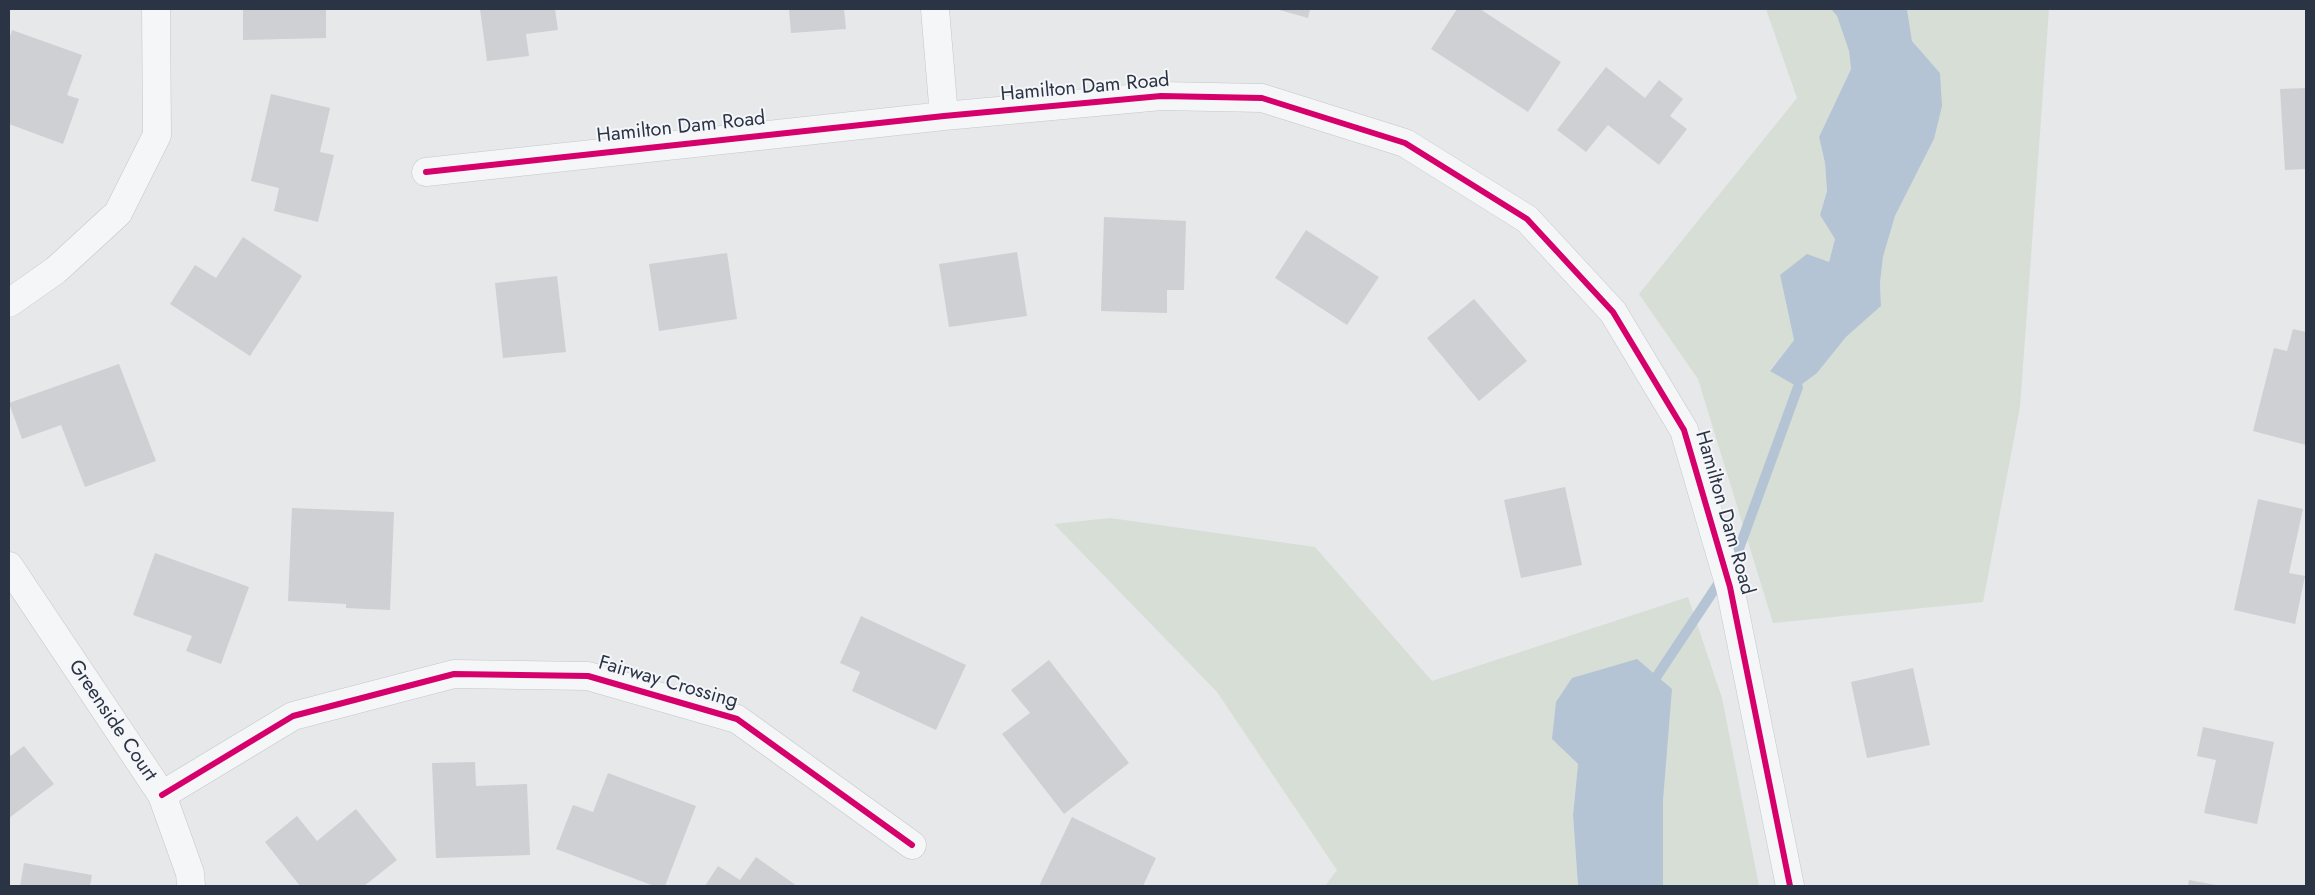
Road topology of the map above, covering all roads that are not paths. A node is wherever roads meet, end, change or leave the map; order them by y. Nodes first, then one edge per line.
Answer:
1 (156, 9) edge
2 (935, 9) edge
3 (944, 116) junction
4 (426, 172) dead end
5 (9, 303) edge
6 (9, 566) edge
7 (162, 795) junction
8 (912, 844) dead end
9 (191, 886) edge
10 (1790, 886) edge

1 - 5 street
2 - 3 street
3 - 4 street, Hamilton Dam Road
3 - 10 street, Hamilton Dam Road
6 - 7 street, Greenside Court
7 - 8 street, Fairway Crossing
7 - 9 street, Greenside Court

